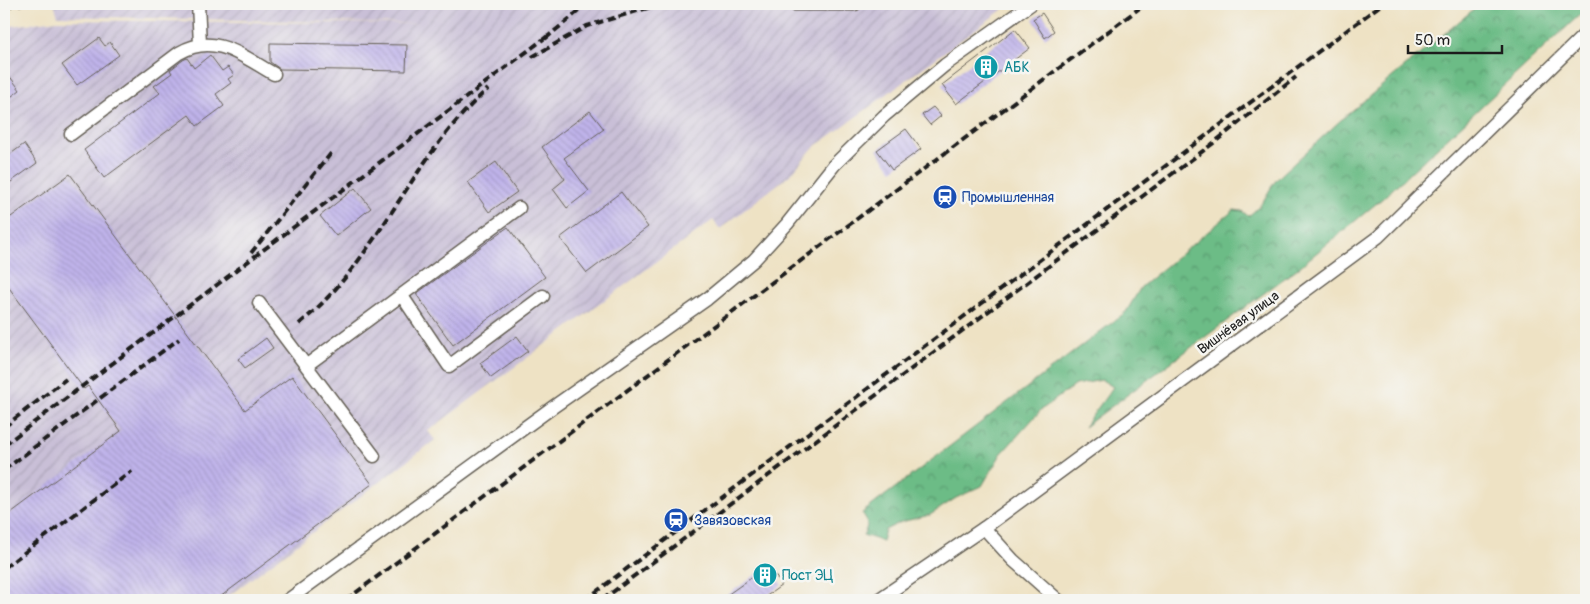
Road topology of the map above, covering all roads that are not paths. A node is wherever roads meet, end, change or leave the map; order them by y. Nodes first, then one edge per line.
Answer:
1 (198, 4) edge
2 (794, 4) edge
3 (817, 4) edge
4 (855, 4) edge
5 (1030, 4) edge
6 (1586, 32) edge
7 (200, 44) junction
8 (274, 74) dead end
9 (71, 134) dead end
10 (519, 208) dead end
11 (402, 296) junction
12 (543, 296) dead end
13 (259, 303) dead end
14 (307, 365) junction
15 (374, 456) dead end
16 (984, 528) junction
17 (288, 600) edge
18 (878, 600) edge
19 (1058, 600) edge

1 - 7 street
2 - 3 street
3 - 4 street
5 - 17 street
6 - 16 street, Вишнёвая улица
7 - 8 street
7 - 9 street
10 - 11 street
11 - 12 street
11 - 14 street
13 - 14 street
14 - 15 street
16 - 18 street, Вишнёвая улица
16 - 19 street

